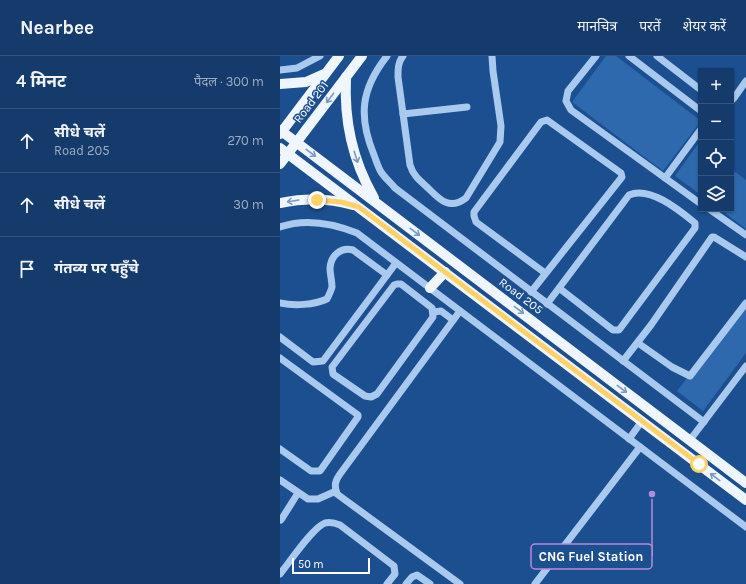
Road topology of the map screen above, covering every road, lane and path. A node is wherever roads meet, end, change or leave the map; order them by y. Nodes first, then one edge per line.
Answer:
1 (320, 56) edge
2 (339, 56) edge
3 (362, 56) edge
4 (387, 56) edge
5 (403, 56) edge
6 (492, 56) edge
7 (596, 56) edge
8 (629, 56) edge
9 (657, 56) edge
10 (666, 59) edge
11 (280, 70) edge
12 (326, 73) junction
13 (346, 77) junction
14 (746, 81) edge
15 (280, 84) edge
16 (698, 87) edge
17 (734, 98) edge
18 (467, 107) dead end
19 (698, 109) edge
20 (403, 114) junction
21 (281, 132) edge
22 (698, 133) edge
23 (297, 142) junction
24 (284, 151) edge
25 (280, 164) edge
26 (665, 178) junction
27 (376, 202) junction
28 (698, 202) edge
29 (280, 203) edge
30 (359, 207) junction
31 (713, 212) edge
32 (280, 227) edge
33 (746, 235) edge
34 (746, 257) edge
35 (396, 263) junction
36 (445, 272) junction
37 (545, 273) junction
38 (387, 275) junction
39 (430, 288) junction
40 (559, 288) junction
41 (531, 292) junction
42 (280, 303) edge
43 (746, 303) edge
44 (547, 304) junction
45 (460, 311) junction
46 (434, 312) junction
47 (453, 320) junction
48 (280, 337) edge
49 (638, 342) junction
50 (280, 358) edge
51 (623, 361) junction
52 (746, 366) edge
53 (642, 422) junction
54 (704, 422) junction
55 (629, 439) junction
56 (690, 440) junction
57 (640, 447) junction
58 (280, 449) edge
59 (280, 480) edge
60 (746, 483) edge
61 (336, 491) junction
62 (298, 493) junction
63 (746, 500) edge
64 (281, 520) edge
65 (746, 527) edge
66 (280, 574) edge
67 (387, 584) edge
68 (406, 584) edge
69 (430, 584) edge
70 (460, 584) edge
71 (535, 584) edge

1 - 11 street
2 - 12 main road, Road 201
3 - 13 main road, Road 201
4 - 41 street
5 - 20 street
6 - 20 street
7 - 26 street
8 - 19 street
9 - 10 street
10 - 16 street
12 - 15 main road
12 - 21 main road, Road 201
13 -> 23 main road, Road 201
13 -> 27 main road
14 - 17 street
18 - 20 street
21 - 23 main road, Road 205
22 - 26 street
23 - 24 main road, Road 201
23 -> 27 main road, Road 205
24 - 25 main road, Road 201
24 - 30 main road
26 - 28 street
27 -> 56 main road, Road 205
30 -> 29 main road
30 - 36 main road
31 - 33 street
32 - 35 street
34 - 49 street
35 - 38 street
35 - 39 street
36 - 39 main road
36 - 53 main road
37 - 37 street
37 - 41 street
38 - 42 street
38 - 48 street
39 - 45 street
40 - 40 street
40 - 44 street
41 - 44 street
43 - 49 street
44 - 51 street
45 - 47 street
45 - 55 street
46 - 46 street
46 - 47 street
47 - 61 street
49 - 51 street
50 - 58 street
51 - 54 street
52 - 54 street
53 - 55 street
63 -> 53 main road
54 - 56 street
55 - 57 street
56 - 60 main road, Road 205
57 - 65 street
57 - 71 street
59 - 62 street
61 - 62 street
61 - 70 street
62 - 64 street
66 - 67 street
68 - 69 street

